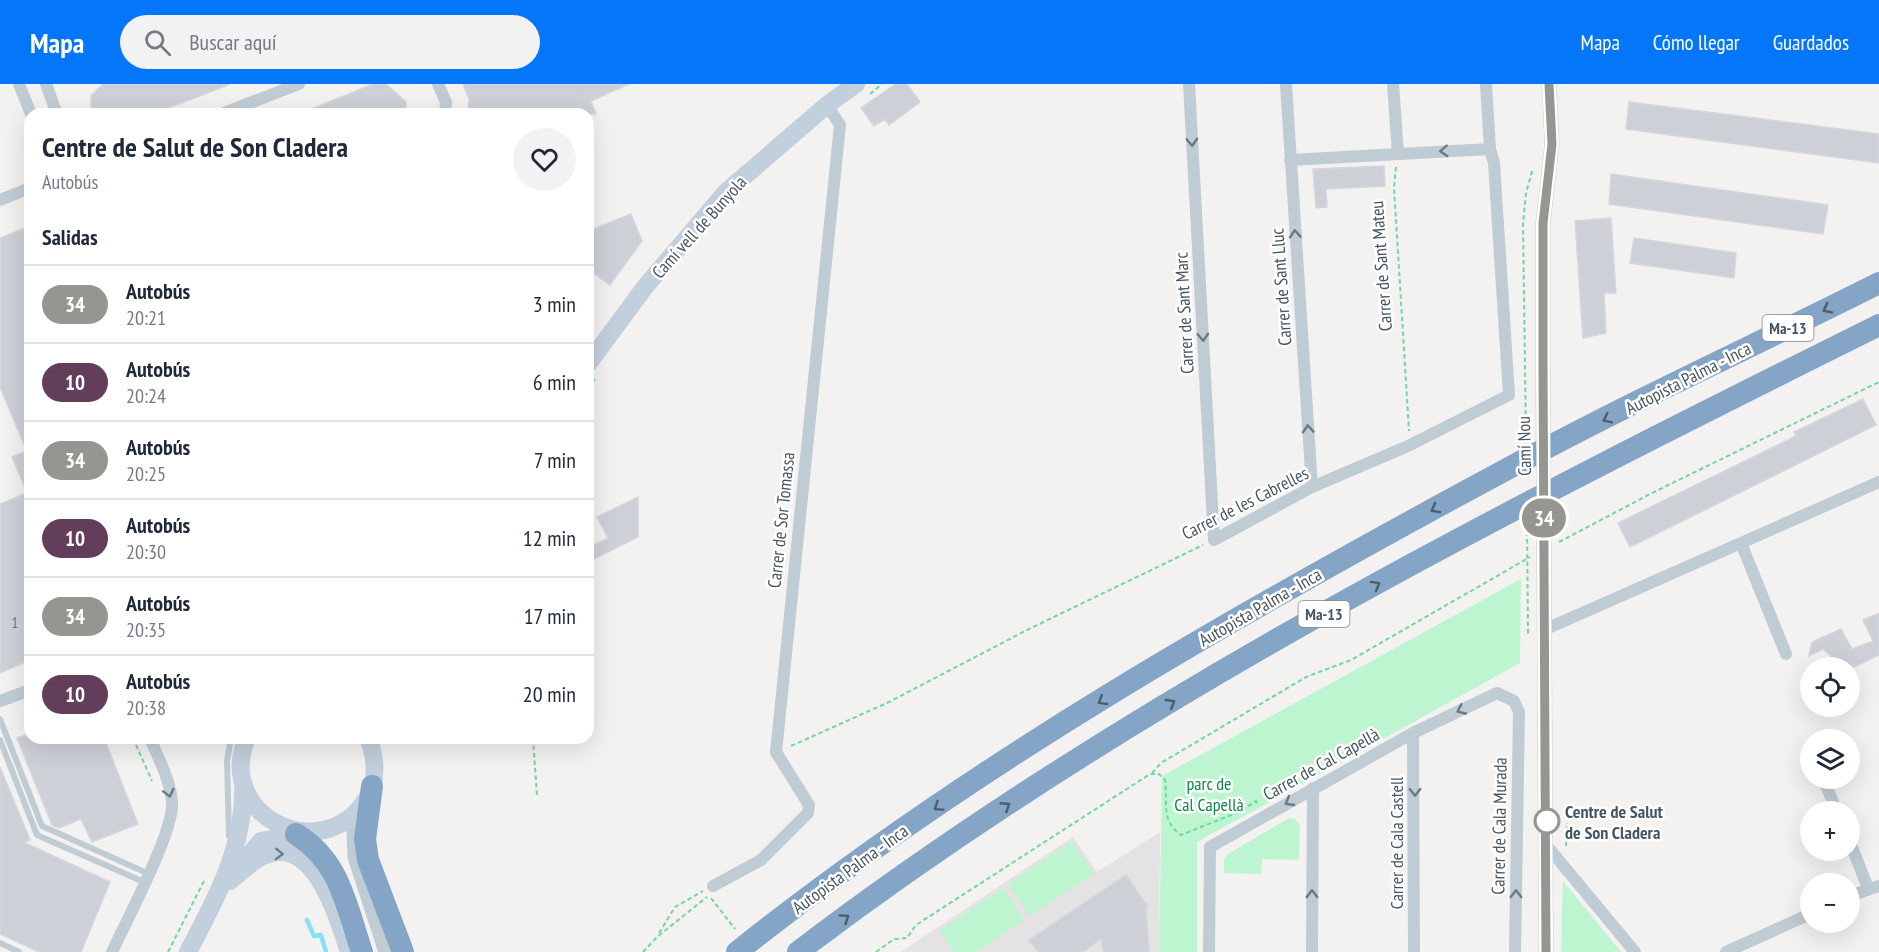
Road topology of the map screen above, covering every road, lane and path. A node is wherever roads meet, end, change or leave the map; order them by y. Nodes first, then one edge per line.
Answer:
1 (19, 84) edge
2 (46, 84) edge
3 (299, 84) edge
4 (438, 84) edge
5 (882, 84) edge
6 (1189, 84) edge
7 (1286, 84) edge
8 (1393, 84) edge
9 (1486, 84) edge
10 (1549, 84) edge
11 (860, 91) edge
12 (835, 95) edge
13 (29, 108) edge
14 (55, 108) edge
15 (237, 108) edge
16 (446, 108) edge
17 (1490, 149) junction
18 (1398, 154) junction
19 (1290, 160) junction
20 (24, 190) edge
21 (0, 200) edge
22 (1879, 283) edge
23 (1879, 325) edge
24 (594, 367) edge
25 (1879, 382) edge
26 (1408, 446) junction
27 (1879, 482) edge
28 (1312, 487) junction
29 (1214, 540) junction
30 (1741, 543) junction
31 (1552, 546) dead end
32 (1532, 556) dead end
33 (1545, 629) junction
34 (1786, 654) dead end
35 (24, 692) edge
36 (0, 701) edge
37 (1514, 701) joint
38 (0, 719) edge
39 (1413, 733) junction
40 (0, 740) edge
41 (135, 744) edge
42 (152, 744) edge
43 (238, 744) edge
44 (242, 744) edge
45 (371, 744) edge
46 (533, 744) edge
47 (776, 752) junction
48 (1152, 773) junction
49 (242, 781) junction
50 (155, 787) dead end
51 (1312, 788) junction
52 (368, 795) junction
53 (537, 796) dead end
54 (1264, 816) junction
55 (298, 832) junction
56 (1547, 846) junction
57 (1860, 861) edge
58 (146, 877) junction
59 (220, 878) junction
60 (713, 886) joint
61 (1874, 887) edge
62 (1800, 919) edge
63 (657, 937) junction
64 (0, 943) edge
65 (737, 943) edge
66 (19, 952) edge
67 (112, 952) edge
68 (168, 952) edge
69 (188, 952) edge
70 (349, 952) edge
71 (362, 952) edge
72 (386, 952) edge
73 (403, 952) edge
74 (643, 952) edge
75 (798, 952) edge
76 (876, 952) edge
77 (1209, 952) edge
78 (1312, 952) edge
79 (1414, 952) edge
80 (1515, 952) edge
81 (1546, 952) edge
82 (1635, 952) edge
83 (1726, 952) edge

1 - 13 street
2 - 14 street
3 - 15 street
4 - 16 street
5 - 11 path
6 -> 29 street, Carrer de Sant Marc
7 - 19 street, Carrer de Sant Lluc
8 - 18 street
9 - 17 street
10 - 33 street, Camí Nou
11 - 12 main road, Camí vell de Bunyola
12 - 24 main road, Camí vell de Bunyola
12 - 47 street, Carrer de Sor Tomassa
17 -> 18 street
17 - 26 street, Carrer de les Cabrelles
18 - 19 street
18 - 26 path, Carrer de Sant Mateu
28 -> 19 street, Carrer de Sant Lluc
20 - 21 street
22 -> 65 highway, Autopista Palma - Inca / Ma-13
75 -> 23 highway, Autopista Palma - Inca / Ma-13
25 - 31 path
26 - 28 street, Carrer de les Cabrelles
27 - 30 street
28 - 29 street, Carrer de les Cabrelles
29 - 47 path, Carrer de les Cabrelles
30 - 33 street
30 - 34 street
32 - 48 path
33 - 56 street, Camí Nou
35 - 36 street
37 -> 39 street, Carrer de Cal Capellà
80 -> 37 street, Carrer de Cala Murada
38 - 58 lane
39 - 51 street, Carrer de Cal Capellà
39 -> 79 street, Carrer de Cala Castell
40 - 58 lane
41 - 50 path
42 -> 58 street
43 - 59 lane
44 - 49 main road
45 - 52 main road
46 - 53 path
47 - 60 street
48 - 54 path
48 - 76 path
49 - 55 main road
49 - 59 main road
51 -> 54 street, Carrer de Cal Capellà
78 -> 51 street
52 - 55 main road
52 - 72 street
52 - 73 highway
54 - 77 street, Carrer de Cal Capellà
55 - 59 main road
55 - 71 highway
56 - 81 street, Camí Nou
56 - 82 street
57 - 61 street
58 - 67 street
59 - 68 path
59 - 69 main road
59 -> 70 main road
60 - 63 path
62 - 83 street
63 - 65 path
63 - 74 path
64 - 66 lane

